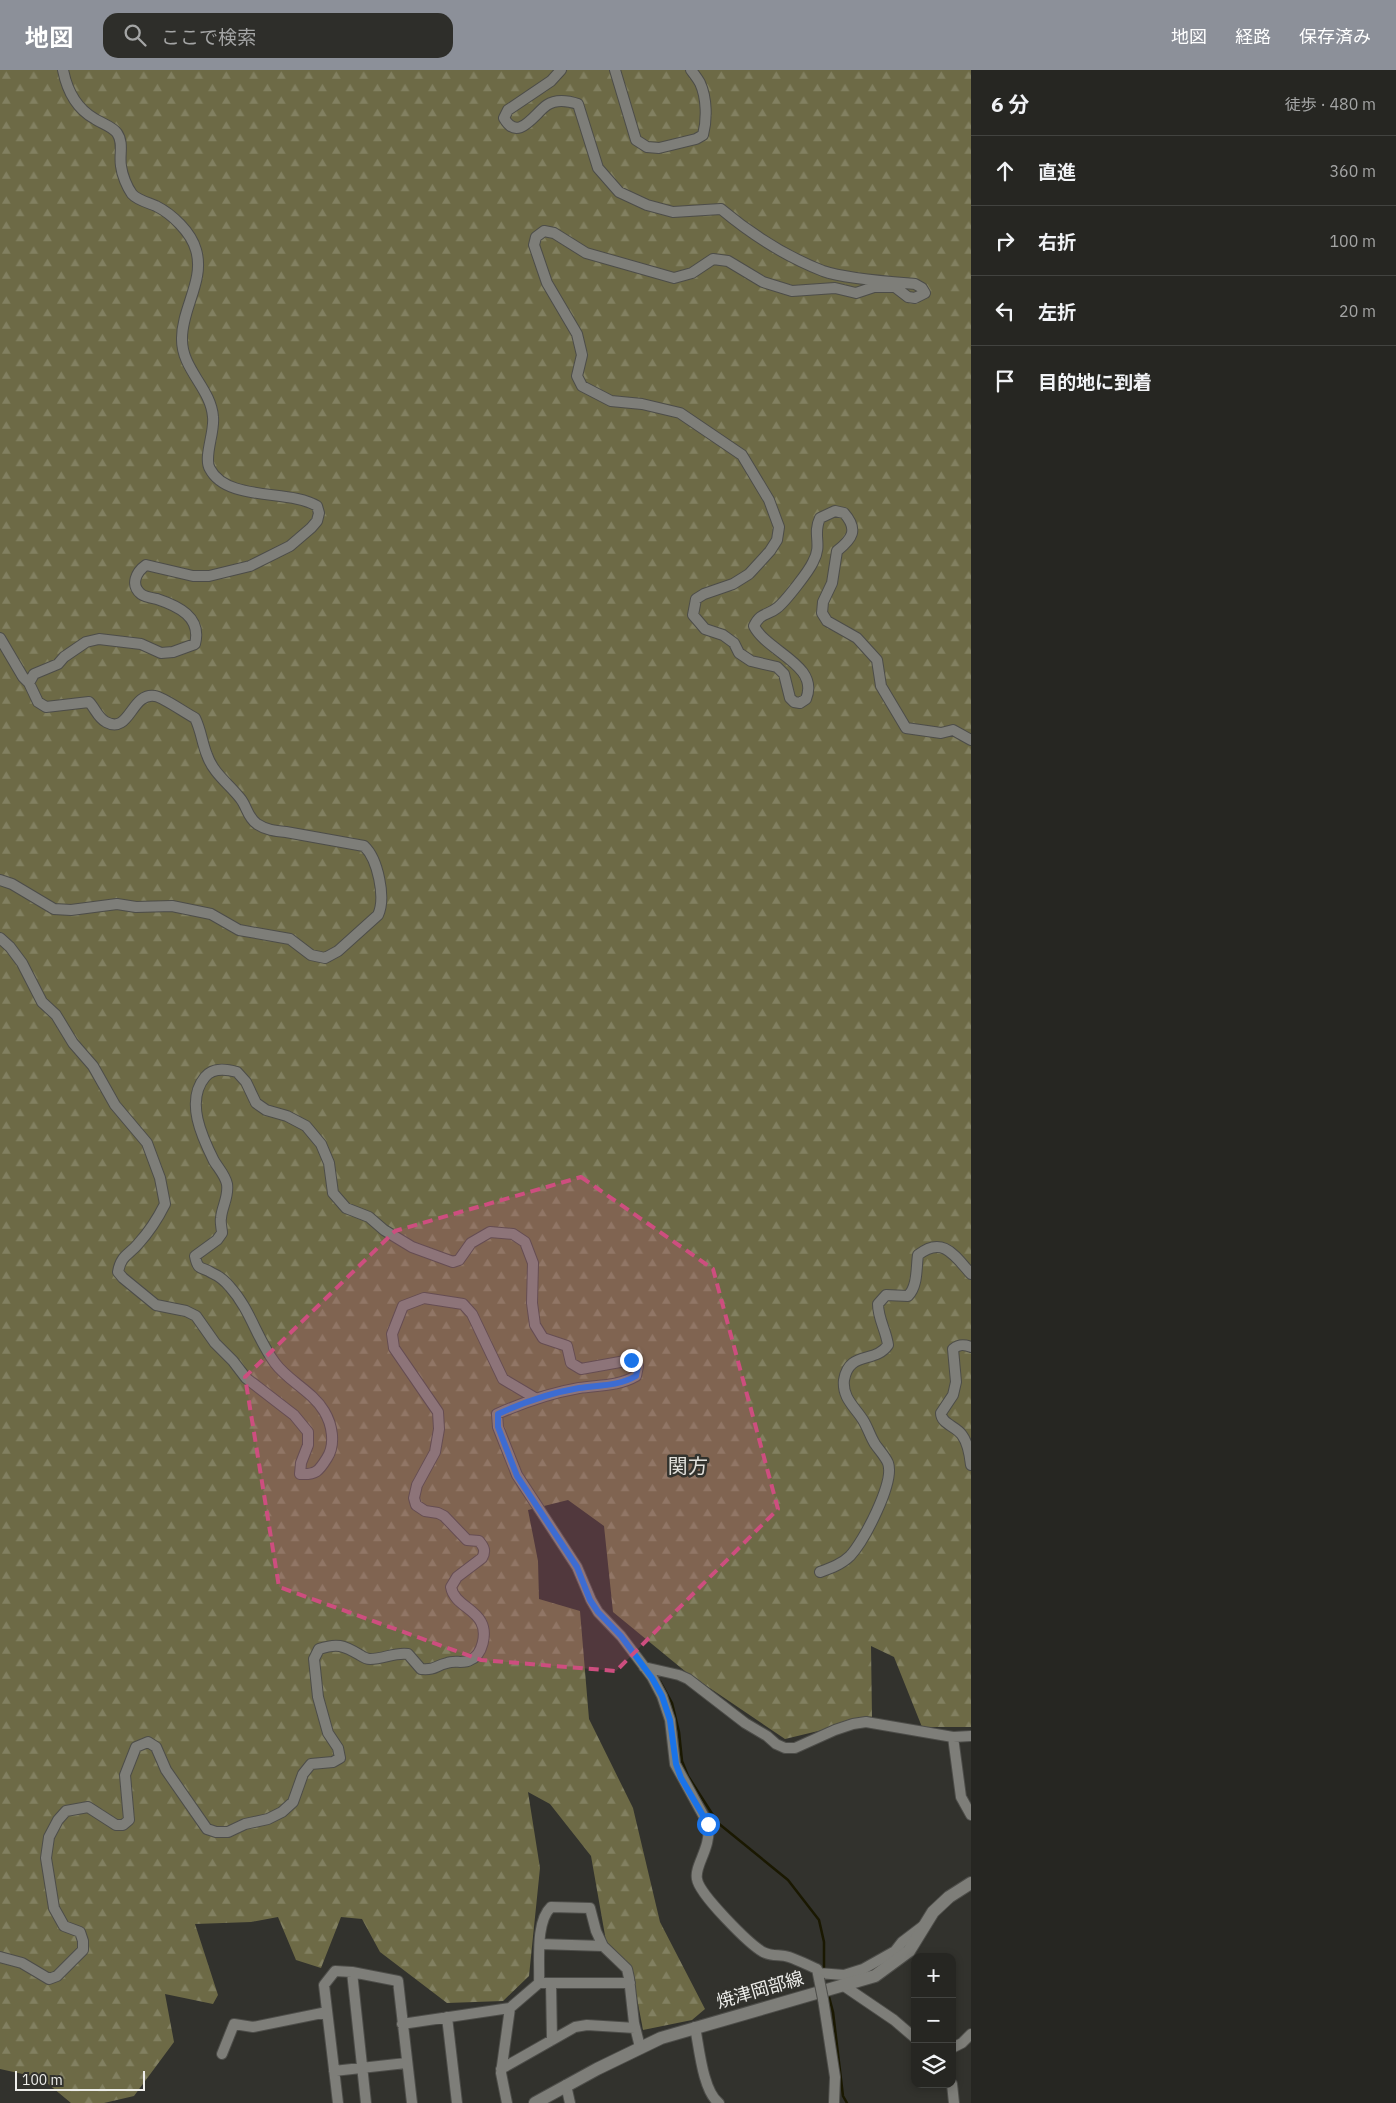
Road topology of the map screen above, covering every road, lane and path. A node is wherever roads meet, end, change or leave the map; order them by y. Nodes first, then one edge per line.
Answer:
1 (63, 70) edge
2 (561, 70) edge
3 (615, 70) edge
4 (691, 70) edge
5 (0, 638) edge
6 (29, 683) junction
7 (971, 740) edge
8 (0, 880) edge
9 (0, 938) edge
10 (971, 1274) edge
11 (971, 1348) edge
12 (535, 1398) junction
13 (971, 1466) edge
14 (820, 1572) dead end
15 (644, 1667) junction
16 (971, 1736) edge
17 (953, 1737) junction
18 (971, 1815) edge
19 (971, 1883) edge
20 (926, 1924) junction
21 (540, 1944) junction
22 (603, 1946) junction
23 (0, 1957) edge
24 (352, 1972) junction
25 (818, 1976) junction
26 (539, 1983) junction
27 (551, 1983) junction
28 (630, 1983) junction
29 (844, 1986) junction
30 (510, 2008) junction
31 (327, 2012) junction
32 (447, 2017) junction
33 (402, 2024) junction
34 (635, 2028) junction
35 (695, 2028) junction
36 (971, 2034) edge
37 (911, 2035) edge
38 (552, 2040) junction
39 (956, 2046) edge
40 (640, 2047) junction
41 (222, 2054) dead end
42 (406, 2063) junction
43 (362, 2068) junction
44 (501, 2069) junction
45 (334, 2071) junction
46 (566, 2086) junction
47 (952, 2088) edge
48 (837, 2101) edge
49 (338, 2103) edge
50 (366, 2103) edge
51 (412, 2103) edge
52 (457, 2103) edge
53 (506, 2103) edge
54 (535, 2103) edge
55 (570, 2103) edge
56 (719, 2103) edge
57 (954, 2103) edge

1 - 6 street
2 - 7 street
3 - 4 street
5 - 6 street
6 - 8 street
9 - 12 street
10 - 14 street
11 - 13 street
12 - 15 street
12 - 23 street
15 - 17 street
15 - 25 street
16 - 17 street
17 - 18 street
19 - 20 main road, 焼津岡部線
20 - 25 street
20 - 29 main road, 焼津岡部線
21 - 22 street
21 - 22 street
21 - 26 street
22 - 28 street
24 - 31 street
24 - 33 street
24 - 43 street
25 - 48 street, bridge
26 - 27 street
26 - 30 street
27 - 28 street
27 - 38 street
28 - 34 street
29 - 35 main road, 焼津岡部線
29 - 37 street
30 - 32 street
30 - 44 street
31 - 41 street
31 - 45 street
32 - 33 street
32 - 52 street
33 - 42 street
34 - 38 street
34 - 40 street
35 - 40 main road, 焼津岡部線
35 - 56 street
36 - 39 street
38 - 44 street
40 - 46 main road, 焼津岡部線
42 - 43 street
42 - 51 street
43 - 45 street
43 - 50 street
44 - 53 street
45 - 49 street
46 - 54 main road, 焼津岡部線
46 - 55 street
47 - 57 street

